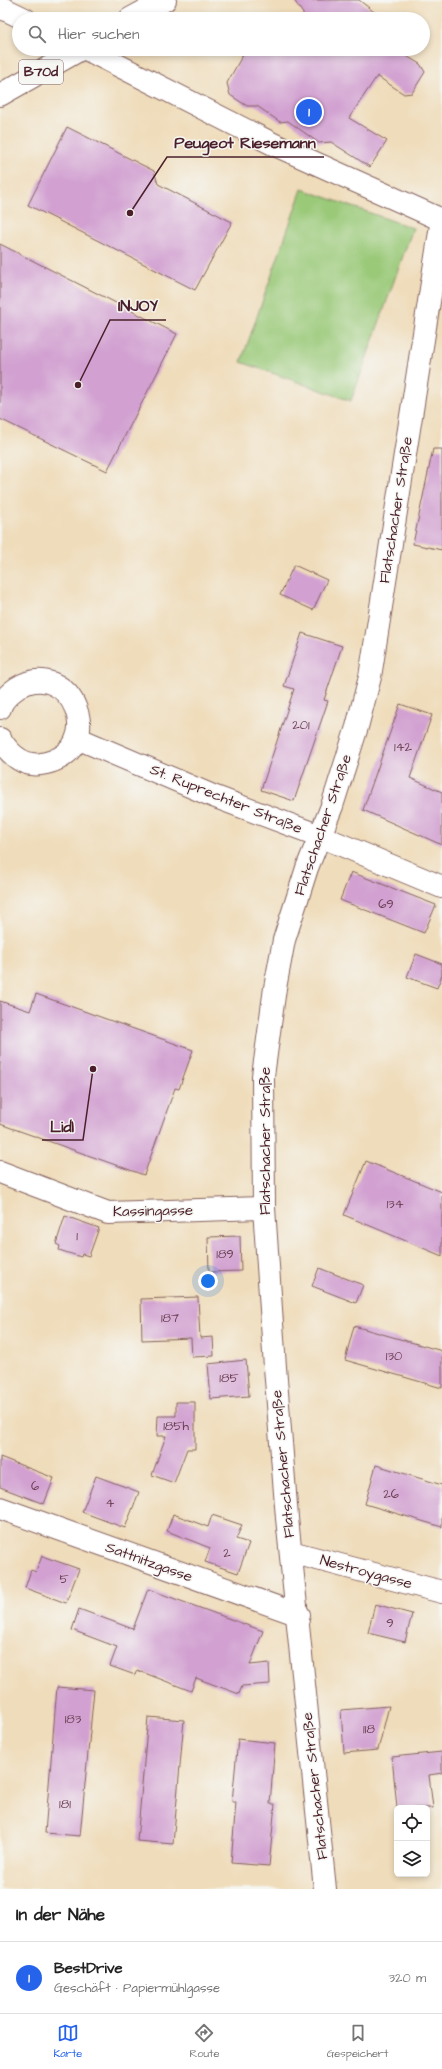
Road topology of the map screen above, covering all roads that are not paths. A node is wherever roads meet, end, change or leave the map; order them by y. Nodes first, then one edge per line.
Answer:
1 (147, 0) edge
2 (164, 0) edge
3 (0, 7) edge
4 (132, 12) edge
5 (143, 12) edge
6 (12, 13) edge
7 (69, 56) edge
8 (100, 56) edge
9 (0, 94) edge
10 (442, 219) edge
11 (0, 706) edge
12 (77, 738) junction
13 (0, 739) edge
14 (320, 836) junction
15 (442, 888) edge
16 (0, 1172) edge
17 (264, 1208) junction
18 (0, 1508) edge
19 (291, 1552) junction
20 (442, 1592) edge
21 (298, 1616) junction
22 (325, 1889) edge

1 - 4 street
2 - 5 street
3 - 6 street
7 - 9 street, B70d
8 - 10 street
10 - 14 street, Flatschacher Straße
11 - 12 street
12 - 13 street
12 - 14 street, St. Ruprechter Straße
14 - 15 street, St. Ruprechter Straße
14 - 17 street, Flatschacher Straße
16 - 17 street, Kassingasse
17 - 19 street, Flatschacher Straße
18 - 21 street, Sattnitzgasse
19 - 20 street, Nestroygasse
19 - 21 street, Flatschacher Straße
21 - 22 street, Flatschacher Straße

